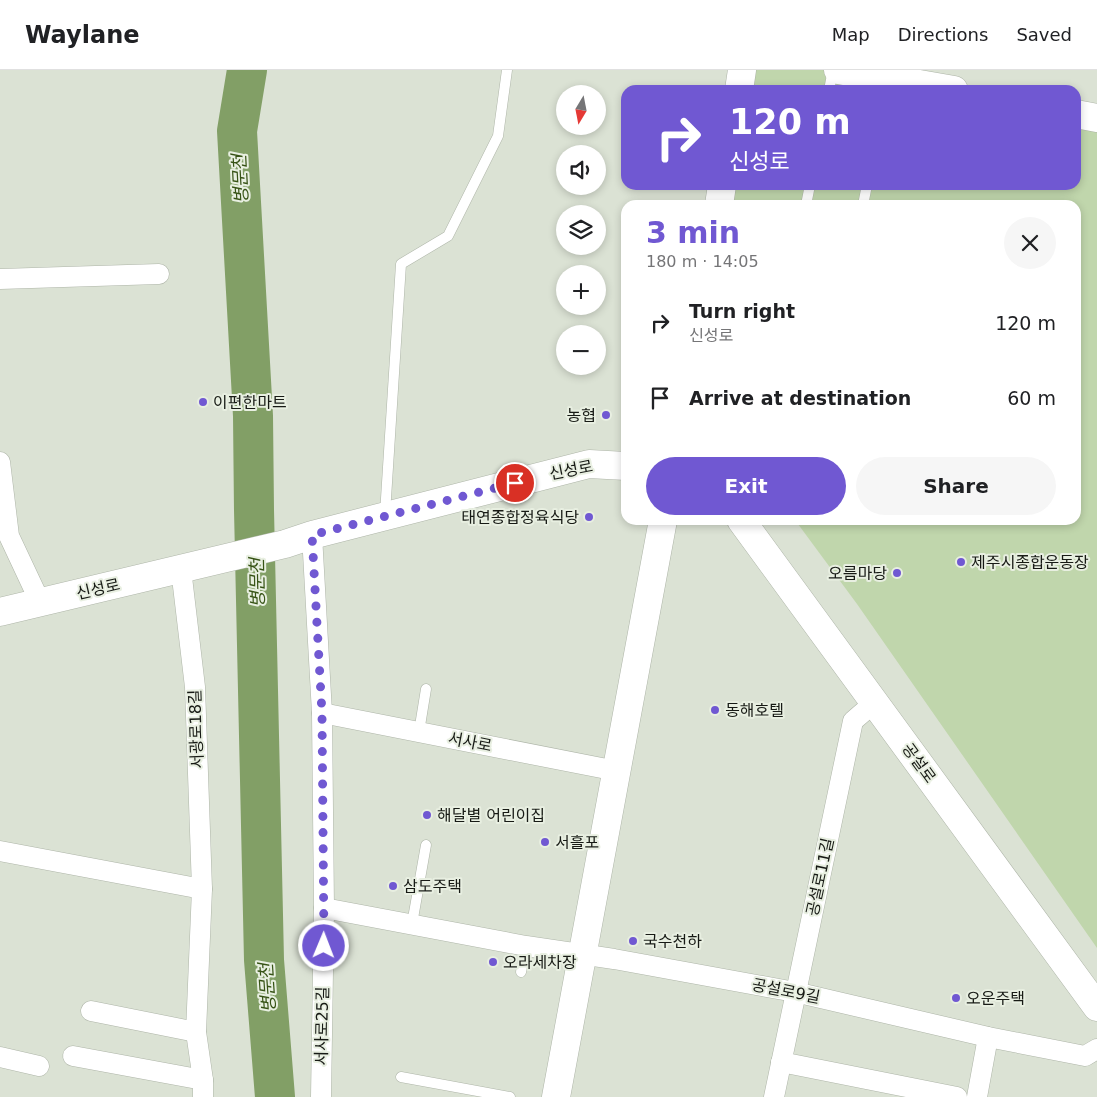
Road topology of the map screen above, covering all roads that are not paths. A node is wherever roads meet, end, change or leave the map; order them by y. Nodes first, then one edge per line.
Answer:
1 (507, 70) edge
2 (742, 70) edge
3 (833, 70) edge
4 (838, 70) edge
5 (890, 84) edge
6 (740, 85) edge
7 (830, 85) edge
8 (1081, 115) edge
9 (1097, 118) edge
10 (158, 274) dead end
11 (0, 279) edge
12 (0, 462) edge
13 (621, 466) edge
14 (385, 516) junction
15 (662, 525) edge
16 (745, 525) edge
17 (312, 535) junction
18 (189, 568) junction
19 (40, 602) junction
20 (0, 612) edge
21 (426, 689) dead end
22 (875, 702) junction
23 (322, 713) junction
24 (419, 732) junction
25 (617, 771) junction
26 (426, 845) dead end
27 (0, 851) edge
28 (202, 889) junction
29 (324, 908) junction
30 (412, 924) junction
31 (526, 946) junction
32 (583, 954) junction
33 (521, 972) dead end
34 (795, 992) junction
35 (1097, 1007) edge
36 (91, 1011) dead end
37 (196, 1032) junction
38 (988, 1037) junction
39 (1097, 1049) edge
40 (73, 1056) dead end
41 (0, 1057) edge
42 (781, 1062) junction
43 (39, 1066) dead end
44 (401, 1077) dead end
45 (203, 1088) edge
46 (559, 1096) edge
47 (321, 1097) edge
48 (510, 1097) edge
49 (774, 1097) edge
50 (957, 1097) edge
51 (977, 1097) edge

1 - 14 lane
2 - 6 street
3 - 7 lane
4 - 5 street
8 - 9 street
10 - 11 street
12 - 19 street
13 - 14 street, 신성로
14 - 17 street, 신성로
15 - 25 street
16 - 22 street, 공설로
17 - 18 street, 신성로
17 - 23 street, 서사로25길
18 - 19 street, 신성로
18 - 28 street, 서광로18길
19 - 20 street, 신성로
21 - 24 lane
22 - 34 street, 공설로11길
22 - 35 street, 공설로
23 - 24 street, 서사로
23 - 29 street, 서사로25길
24 - 25 street, 서사로
25 - 32 street
26 - 30 lane
27 - 28 street
28 - 37 street, 서광로18길
29 - 30 street
29 - 47 street, 서사로25길
30 - 31 street
31 - 32 street
31 - 33 lane
32 - 34 street, 공설로9길
32 - 46 street
34 - 38 street, 공설로9길
34 - 42 street, 공설로11길
36 - 37 street
37 - 45 street, 서광로18길
38 - 39 street, 공설로9길
38 - 51 street
40 - 45 street
41 - 43 street
42 - 49 street, 공설로11길
42 - 50 street
44 - 48 lane

